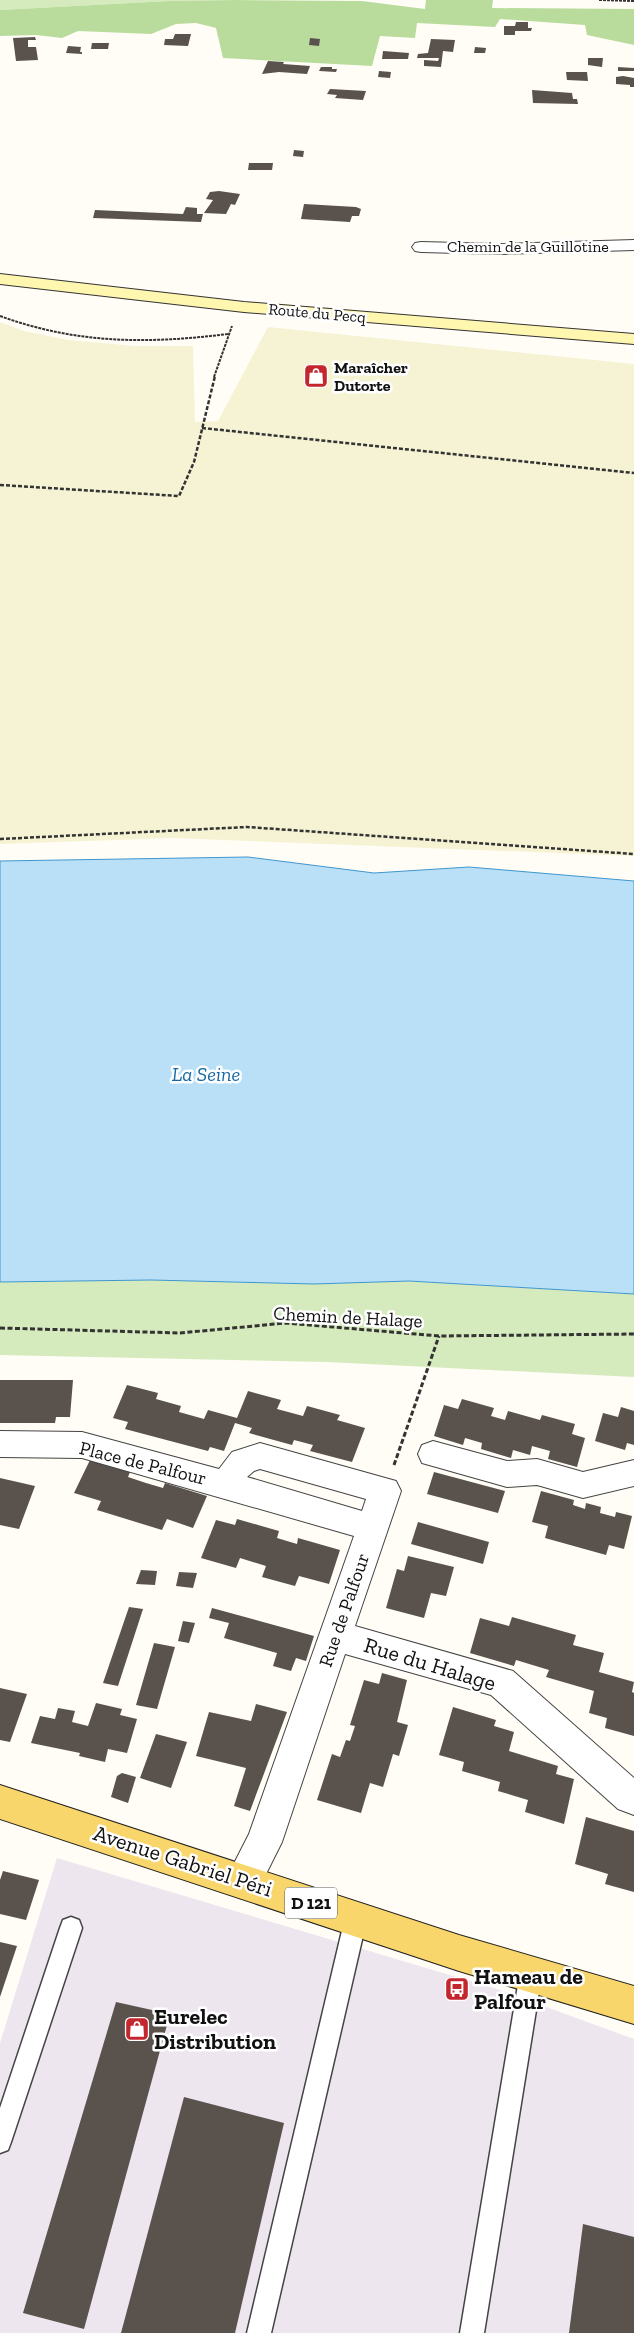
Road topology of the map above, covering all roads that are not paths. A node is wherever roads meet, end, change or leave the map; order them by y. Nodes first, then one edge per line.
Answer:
1 (634, 245) edge
2 (421, 246) dead end
3 (0, 279) edge
4 (634, 339) edge
5 (0, 1444) edge
6 (433, 1454) dead end
7 (634, 1473) edge
8 (226, 1484) junction
9 (385, 1492) joint
10 (372, 1528) junction
11 (336, 1636) junction
12 (634, 1798) edge
13 (0, 1802) edge
14 (243, 1881) junction
15 (356, 1918) junction
16 (71, 1928) dead end
17 (531, 1973) junction
18 (630, 2005) edge
19 (0, 2142) edge
20 (259, 2333) edge
21 (472, 2333) edge

1 - 2 street, Chemin de la Guillotine
3 - 4 main road, Route du Pecq
5 - 8 street, Place de Palfour
6 - 7 street
8 - 9 street, Place de Palfour
8 - 10 street, Place de Palfour
9 - 10 street, Rue de Palfour
10 - 11 street, Rue de Palfour
11 - 12 street, Rue du Halage
11 - 14 street, Rue de Palfour
13 - 14 main road, Avenue Gabriel Péri / D 121
14 - 15 main road, Avenue Gabriel Péri / D 121
15 - 17 main road, Avenue Gabriel Péri / D 121
15 - 20 lane
16 - 19 lane
17 - 18 main road, Avenue Gabriel Péri / D 121
17 - 21 lane

